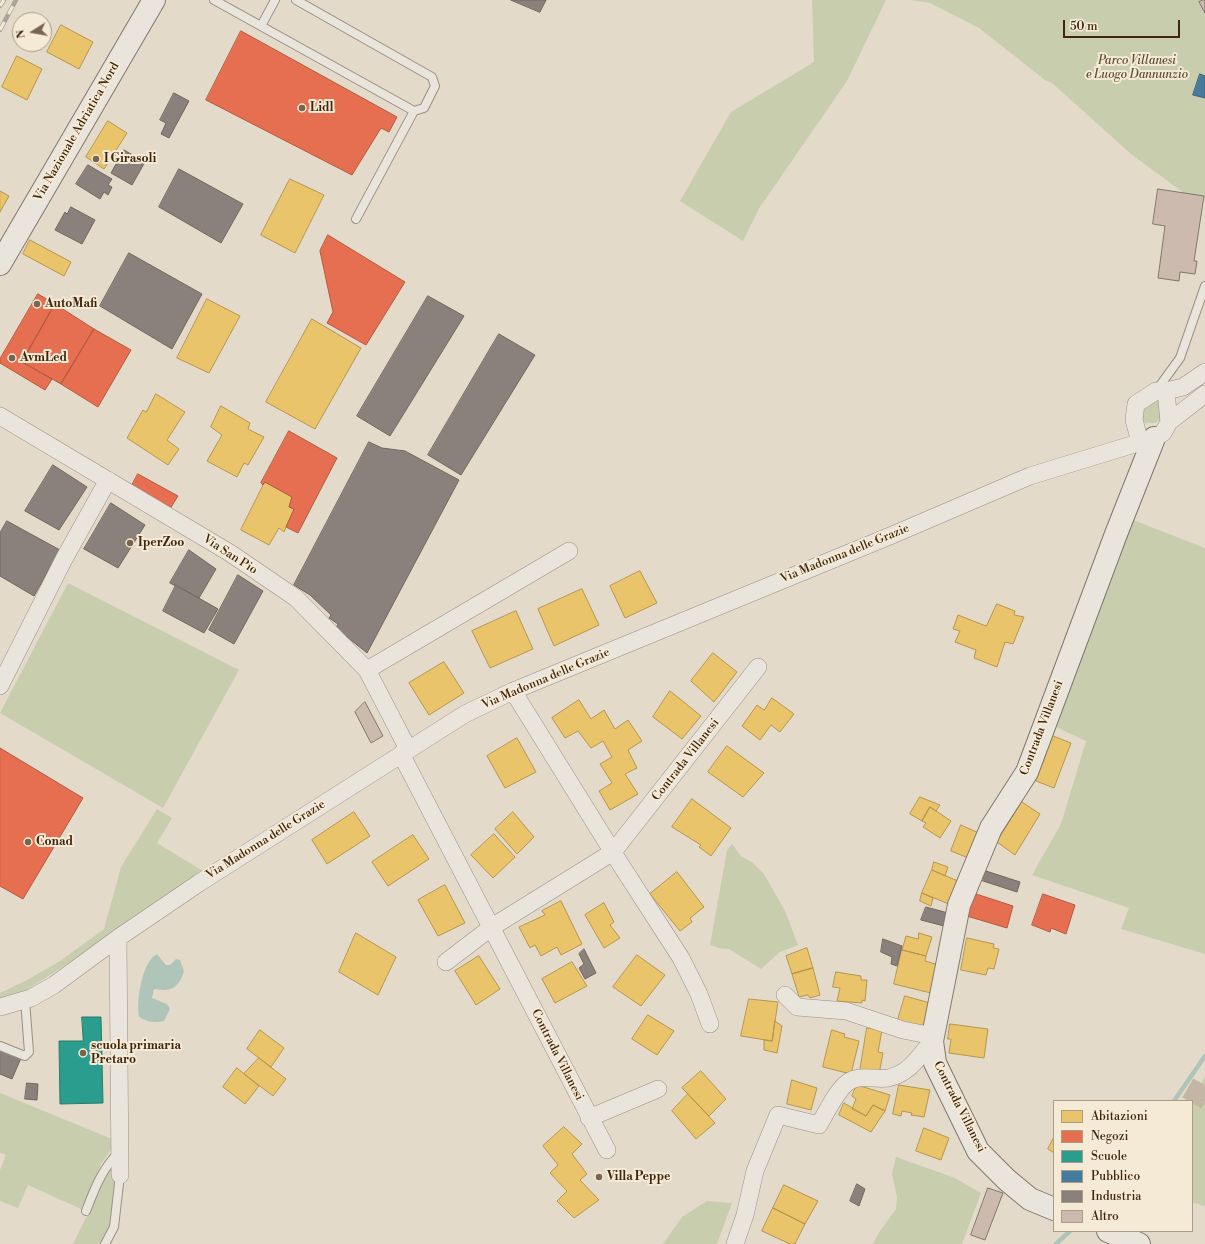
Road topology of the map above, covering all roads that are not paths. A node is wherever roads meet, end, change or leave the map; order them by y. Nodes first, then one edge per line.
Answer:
1 (154, 0) edge
2 (214, 0) edge
3 (274, 0) edge
4 (296, 0) edge
5 (261, 26) junction
6 (414, 111) junction
7 (356, 219) dead end
8 (0, 264) edge
9 (1205, 286) edge
10 (1205, 372) edge
11 (1161, 391) junction
12 (1205, 394) edge
13 (0, 416) edge
14 (1169, 422) junction
15 (1147, 440) junction
16 (108, 480) junction
17 (569, 551) dead end
18 (758, 667) dead end
19 (367, 670) junction
20 (0, 686) edge
21 (514, 690) junction
22 (404, 752) junction
23 (613, 852) junction
24 (492, 927) junction
25 (118, 938) junction
26 (446, 962) dead end
27 (785, 994) dead end
28 (25, 1000) junction
29 (0, 1007) edge
30 (710, 1024) dead end
31 (932, 1038) junction
32 (0, 1046) edge
33 (658, 1089) dead end
34 (590, 1118) junction
35 (607, 1150) dead end
36 (120, 1151) junction
37 (120, 1175) joint
38 (1053, 1209) edge
39 (86, 1211) dead end
40 (1110, 1232) edge
41 (105, 1244) edge
42 (734, 1244) edge
43 (1139, 1244) edge

1 - 8 street, Via Nazionale Adriatica Nord
2 - 5 lane
3 - 5 lane
4 - 6 lane
5 - 6 lane
6 - 7 lane
9 - 11 lane
10 - 11 street
11 - 14 street
11 - 15 street
12 - 14 street
13 - 16 street, Via San Pio
14 - 15 street
15 - 21 street, Via Madonna delle Grazie
15 - 31 street, Contrada Villanesi
16 - 19 street, Via San Pio
16 - 20 street
17 - 19 street
18 - 23 street, Contrada Villanesi
19 - 22 street, Via San Pio
21 - 22 street, Via Madonna delle Grazie
21 - 23 street
22 - 24 street, Contrada Villanesi
22 - 25 street, Via Madonna delle Grazie
23 - 24 street, Contrada Villanesi
23 - 30 street
24 - 26 street, Contrada Villanesi
24 - 34 street, Contrada Villanesi
25 - 28 street, Via Madonna delle Grazie
25 - 36 street
27 - 31 street
28 - 29 street, Via Madonna delle Grazie
28 - 32 lane
31 - 38 street, Contrada Villanesi
31 - 42 street, Contrada Villanesi
33 - 34 street
34 - 35 street, Contrada Villanesi
36 - 37 street
36 - 39 lane
37 - 41 lane
40 - 43 street

